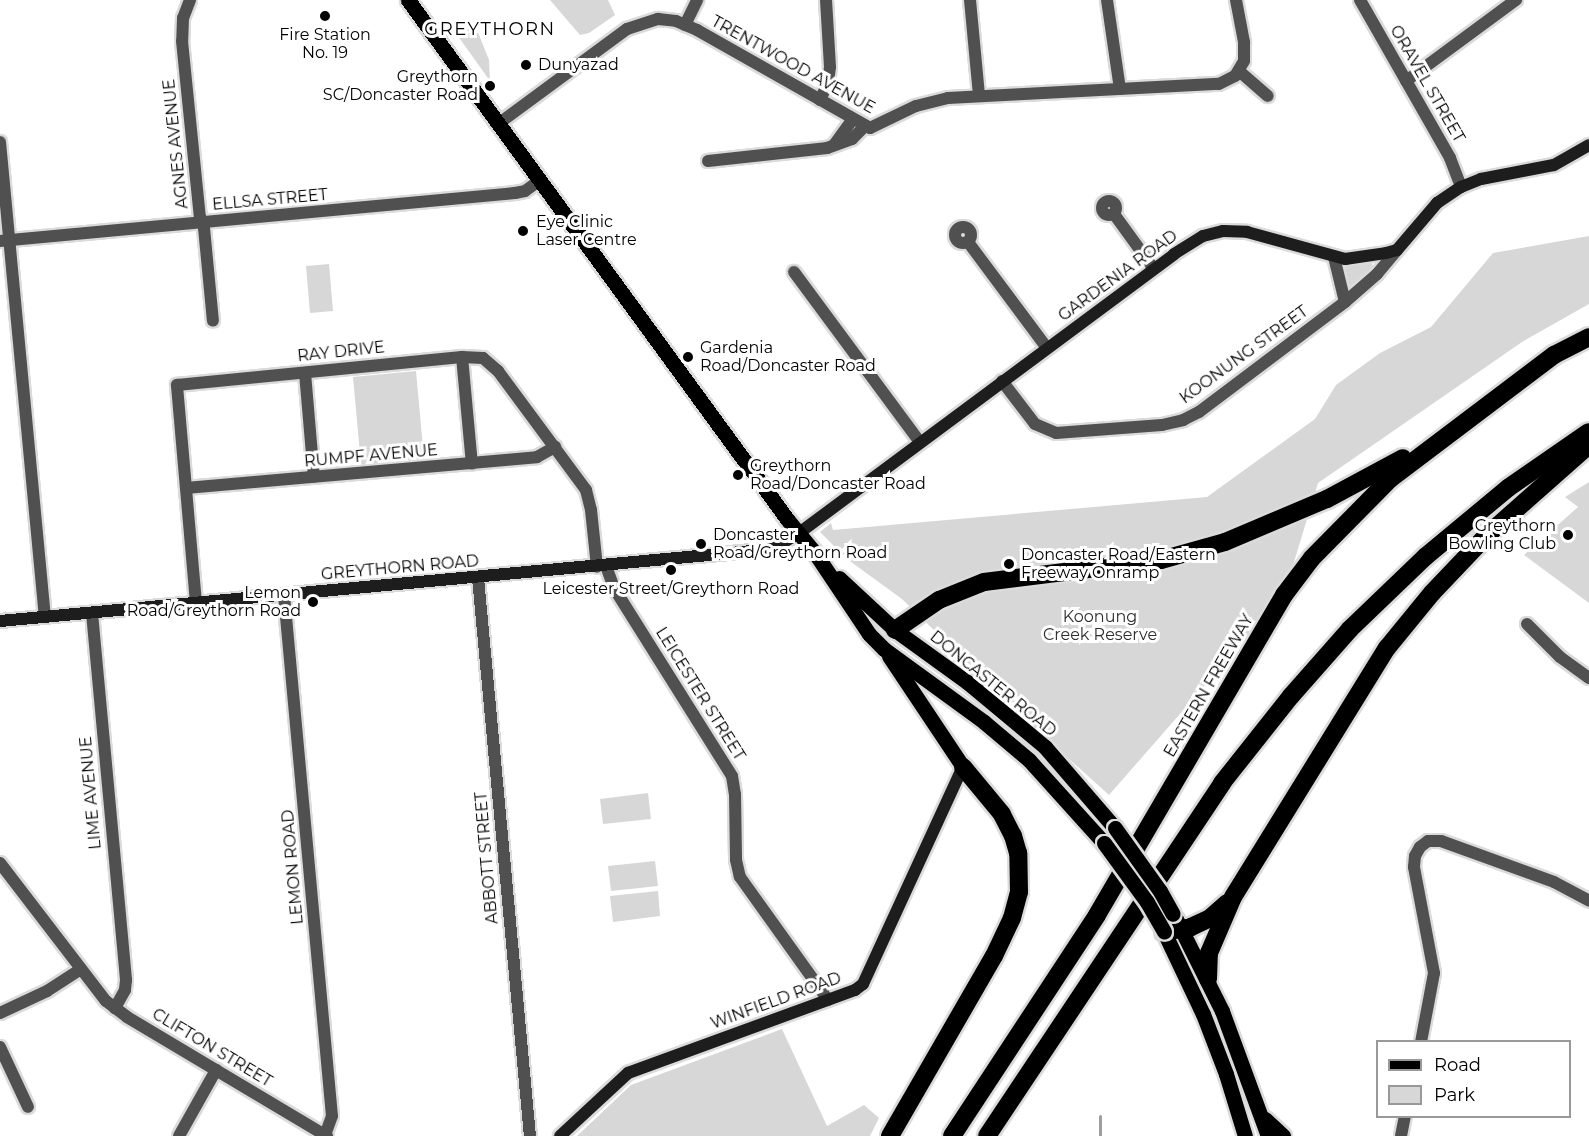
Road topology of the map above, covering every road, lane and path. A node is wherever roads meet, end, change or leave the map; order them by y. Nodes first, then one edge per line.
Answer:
1 (190, 0) edge
2 (408, 0) edge
3 (697, 0) edge
4 (826, 0) edge
5 (970, 0) edge
6 (1107, 0) edge
7 (1236, 0) edge
8 (1360, 0) edge
9 (1516, 0) edge
10 (686, 25) junction
11 (1239, 71) junction
12 (1406, 81) junction
13 (1120, 89) junction
14 (979, 95) junction
15 (1268, 96) dead end
16 (820, 100) junction
17 (853, 119) junction
18 (498, 124) junction
19 (865, 126) junction
20 (0, 142) edge
21 (834, 145) junction
22 (1589, 145) edge
23 (708, 161) dead end
24 (540, 180) junction
25 (1461, 187) junction
26 (1113, 214) dead end
27 (202, 222) junction
28 (5, 240) edge
29 (968, 242) dead end
30 (1397, 250) junction
31 (1334, 257) junction
32 (1154, 269) junction
33 (794, 272) dead end
34 (1345, 302) junction
35 (213, 321) dead end
36 (1589, 337) edge
37 (1047, 348) junction
38 (462, 357) junction
39 (305, 373) junction
40 (1002, 381) junction
41 (1589, 432) edge
42 (1449, 433) junction
43 (920, 442) junction
44 (1589, 445) edge
45 (555, 447) junction
46 (472, 464) junction
47 (314, 477) junction
48 (186, 488) junction
49 (799, 533) junction
50 (823, 564) junction
51 (601, 566) junction
52 (478, 578) junction
53 (284, 595) junction
54 (196, 603) junction
55 (92, 613) junction
56 (45, 617) junction
57 (0, 621) edge
58 (1527, 624) dead end
59 (896, 630) junction
60 (884, 649) junction
61 (1589, 678) edge
62 (963, 766) junction
63 (0, 863) edge
64 (1589, 884) edge
65 (1233, 897) junction
66 (1585, 898) edge
67 (1173, 925) junction
68 (84, 975) junction
69 (1208, 979) junction
70 (828, 1000) junction
71 (111, 1005) junction
72 (0, 1013) edge
73 (1420, 1040) edge
74 (0, 1047) edge
75 (216, 1070) junction
76 (28, 1107) dead end
77 (1263, 1117) junction
78 (1405, 1118) edge
79 (326, 1135) edge
80 (179, 1136) edge
81 (530, 1136) edge
82 (560, 1136) edge
83 (890, 1136) edge
84 (952, 1136) edge
85 (987, 1136) edge
86 (1245, 1136) edge
87 (1268, 1136) edge
88 (1283, 1136) edge
89 (1401, 1136) edge

1 - 27 street, AGNES AVENUE
2 - 18 main road, DONCASTER ROAD
3 - 10 street
4 - 16 street
5 - 14 street
6 - 13 street
7 - 11 street
8 - 12 street, ORAVEL STREET
9 - 12 street
10 - 16 street, TRENTWOOD AVENUE
10 - 18 street, TRENTWOOD AVENUE
11 - 13 street, TRENTWOOD AVENUE
11 - 15 street
12 - 25 street, ORAVEL STREET
13 - 14 street, TRENTWOOD AVENUE
14 - 19 street, TRENTWOOD AVENUE
16 - 17 street, TRENTWOOD AVENUE
17 - 19 street, TRENTWOOD AVENUE
17 - 21 street
18 - 24 main road, DONCASTER ROAD
19 - 21 street
20 - 28 street
21 - 23 street
22 - 25 street
24 - 27 street, ELLSA STREET
24 - 49 main road, DONCASTER ROAD
25 - 30 street
26 - 32 street
27 - 28 street, ELLSA STREET
27 - 35 street, AGNES AVENUE
28 - 56 street
29 - 37 street
30 - 31 street, GARDENIA ROAD
30 - 34 street, KOONUNG STREET
31 - 32 street, GARDENIA ROAD
31 - 34 street
32 - 37 street, GARDENIA ROAD
33 - 43 street
34 - 40 street, KOONUNG STREET
36 - 42 highway, EASTERN FREEWAY
37 - 40 street, GARDENIA ROAD
38 - 39 street, RAY DRIVE
38 - 45 street, RAY DRIVE
38 - 46 street
39 - 47 street
39 - 48 street, RAY DRIVE
40 - 43 street, GARDENIA ROAD
41 - 85 highway
42 - 59 highway
42 - 84 highway, EASTERN FREEWAY
43 - 49 street, GARDENIA ROAD
44 - 65 highway
45 - 46 street, RUMPF AVENUE
45 - 51 street, RAY DRIVE
46 - 47 street, RUMPF AVENUE
47 - 48 street, RUMPF AVENUE
48 - 54 street, RAY DRIVE
49 - 50 main road, DONCASTER ROAD
49 - 51 street, GREYTHORN ROAD
50 - 59 main road, DONCASTER ROAD
50 - 60 main road, DONCASTER ROAD
51 - 52 street, GREYTHORN ROAD
51 - 70 street, LEICESTER STREET
52 - 53 street, GREYTHORN ROAD
52 - 81 street, ABBOTT STREET
53 - 54 street, GREYTHORN ROAD
53 - 79 street, LEMON ROAD
54 - 55 street, GREYTHORN ROAD
55 - 56 street, GREYTHORN ROAD
55 - 71 street, LIME AVENUE
56 - 57 street, GREYTHORN ROAD
58 - 61 street
59 - 60 main road
59 - 67 main road, DONCASTER ROAD, bridge
60 - 62 main road, DONCASTER ROAD
60 - 67 main road, DONCASTER ROAD, bridge
62 - 70 street, WINFIELD ROAD
62 - 83 highway
63 - 68 street, CLIFTON STREET
64 - 66 street
65 - 67 highway
65 - 69 highway
66 - 73 street
67 - 69 main road, DONCASTER ROAD
67 - 86 main road, DONCASTER ROAD
68 - 71 street, CLIFTON STREET
68 - 72 street
69 - 77 main road, DONCASTER ROAD
70 - 82 street, WINFIELD ROAD
71 - 75 street, CLIFTON STREET
74 - 76 street
75 - 79 street, CLIFTON STREET
75 - 80 street
77 - 87 main road, DONCASTER ROAD
77 - 88 main road
78 - 89 street

